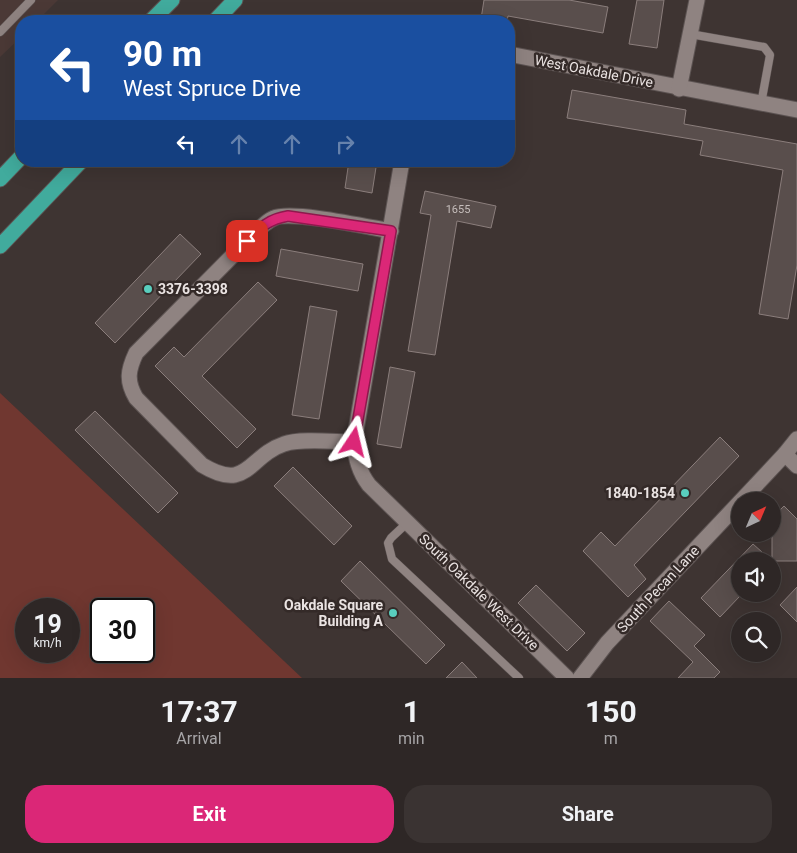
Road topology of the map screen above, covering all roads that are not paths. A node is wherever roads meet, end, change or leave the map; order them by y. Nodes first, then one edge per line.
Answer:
1 (31, 0) edge
2 (172, 0) edge
3 (235, 0) edge
4 (697, 0) edge
5 (16, 15) edge
6 (157, 15) edge
7 (221, 15) edge
8 (15, 17) edge
9 (0, 32) edge
10 (690, 34) junction
11 (515, 55) edge
12 (679, 89) junction
13 (761, 104) junction
14 (797, 110) edge
15 (15, 163) edge
16 (75, 167) edge
17 (401, 167) edge
18 (0, 179) edge
19 (391, 231) junction
20 (0, 246) edge
21 (797, 440) edge
22 (354, 442) junction
23 (785, 454) junction
24 (797, 466) edge
25 (749, 492) edge
26 (731, 512) edge
27 (407, 523) junction
28 (519, 678) edge
29 (567, 678) edge
30 (580, 678) edge

1 - 5 lane
2 - 6 highway
3 - 7 highway
4 - 10 street
8 - 9 lane
10 - 12 street
10 - 13 lane
11 - 12 street, West Oakdale Drive
12 - 13 street
13 - 14 street
15 - 18 highway
16 - 20 highway
17 - 19 street
19 - 22 street
19 - 22 street
21 - 23 street, South Pecan Lane
22 - 27 street, South Oakdale West Drive
23 - 24 street
23 - 25 street, South Pecan Lane
26 - 30 street, South Pecan Lane
27 - 28 lane
27 - 29 street, South Oakdale West Drive

